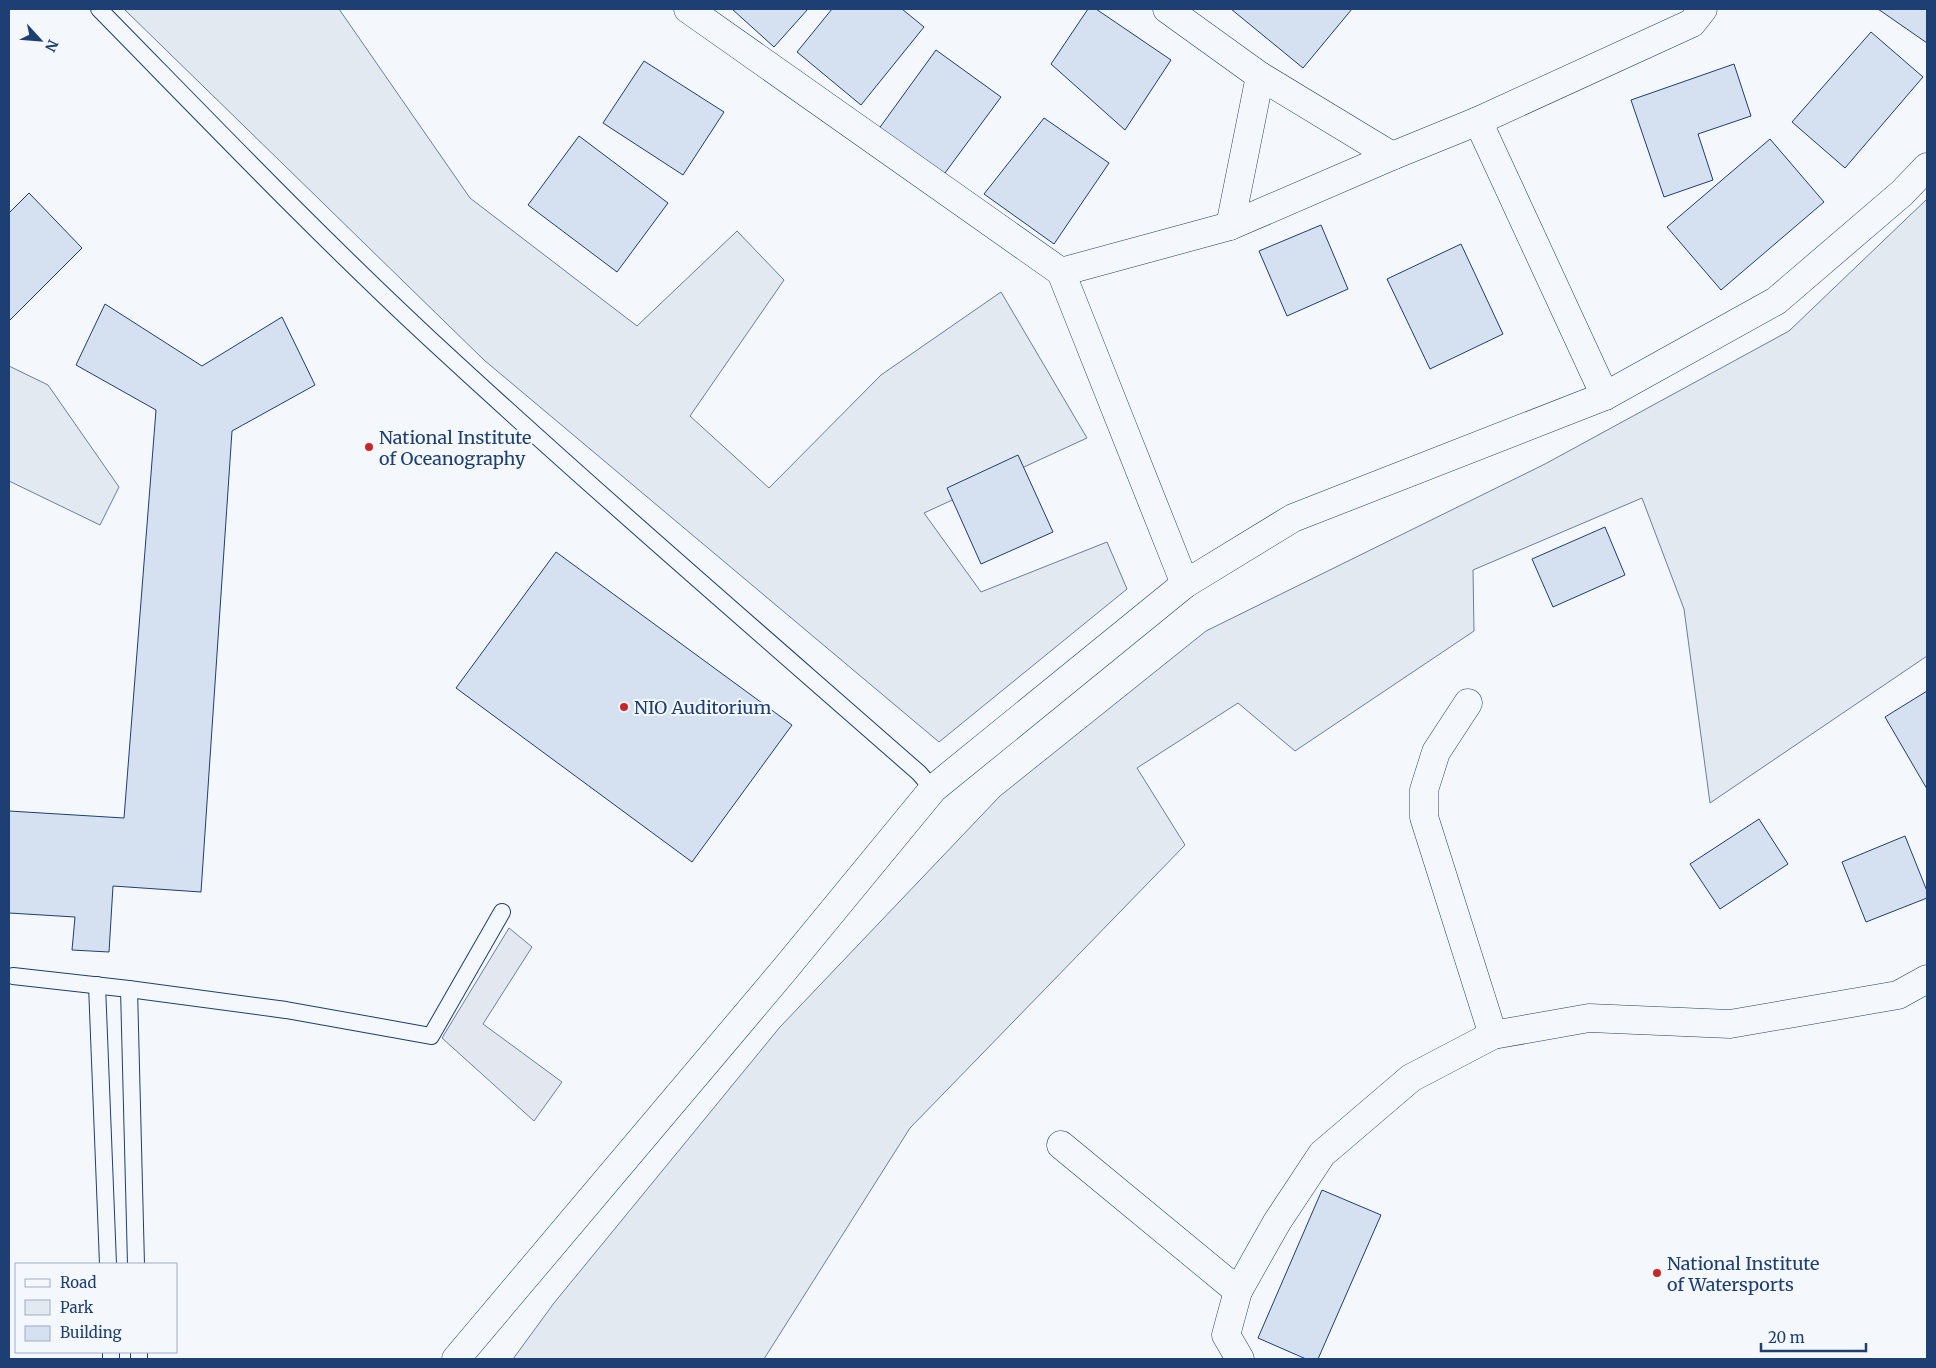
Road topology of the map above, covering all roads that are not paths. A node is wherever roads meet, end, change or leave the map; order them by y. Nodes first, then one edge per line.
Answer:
1 (98, 9) edge
2 (688, 9) edge
3 (1167, 9) edge
4 (1688, 13) edge
5 (1260, 76) junction
6 (1478, 121) junction
7 (1392, 156) junction
8 (1927, 167) edge
9 (1230, 226) junction
10 (1061, 272) junction
11 (1605, 396) junction
12 (1185, 584) junction
13 (1468, 703) dead end
14 (933, 789) junction
15 (502, 912) dead end
16 (13, 976) dead end
17 (1927, 979) edge
18 (96, 985) junction
19 (129, 989) junction
20 (1493, 1035) junction
21 (1061, 1145) dead end
22 (108, 1263) edge
23 (136, 1263) edge
24 (1238, 1291) junction
25 (456, 1359) edge
26 (1240, 1359) edge

1 - 14 lane
2 - 10 street
3 - 5 street
4 - 6 street
5 - 7 street
5 - 9 street
6 - 7 street
6 - 11 street
7 - 9 street
8 - 11 street
9 - 10 street
10 - 12 street
11 - 12 street
12 - 14 street
13 - 20 street
14 - 25 street
15 - 19 lane
16 - 18 lane
17 - 20 street
18 - 19 lane
18 - 22 lane
19 - 23 lane
20 - 24 street
21 - 24 street
24 - 26 street

